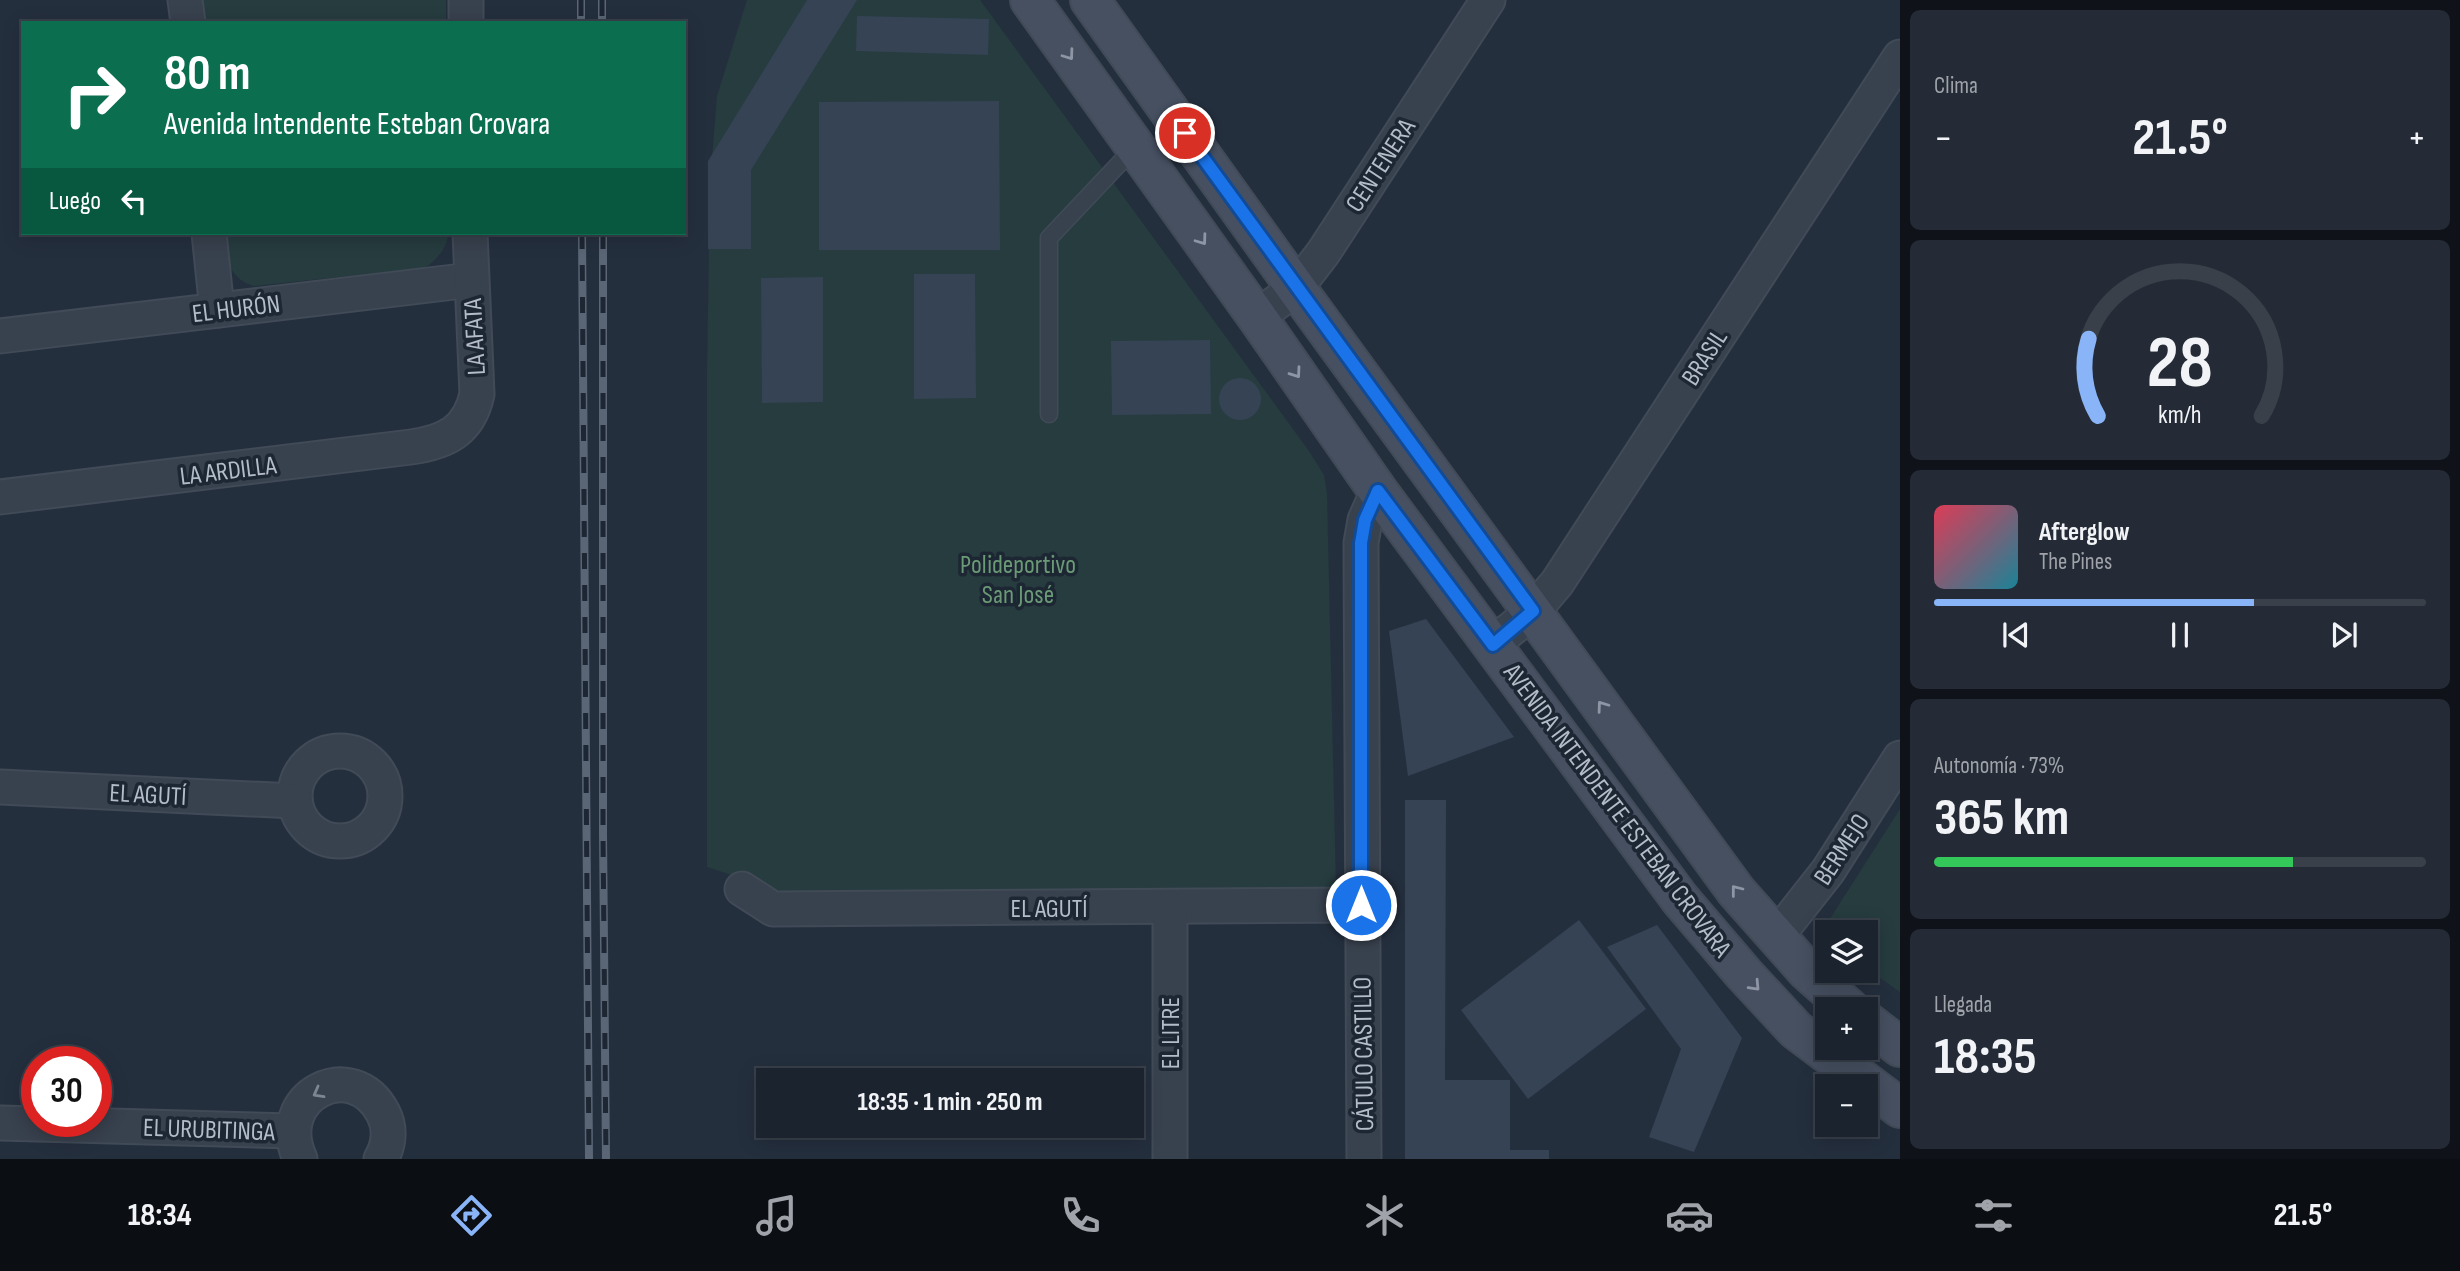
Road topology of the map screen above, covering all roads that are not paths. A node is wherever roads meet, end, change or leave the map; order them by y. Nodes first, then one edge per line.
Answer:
1 (185, 0) edge
2 (466, 0) edge
3 (1030, 0) edge
4 (1090, 0) edge
5 (1488, 0) edge
6 (188, 21) edge
7 (466, 21) edge
8 (1900, 57) edge
9 (1135, 147) junction
10 (209, 235) edge
11 (470, 235) edge
12 (471, 280) junction
13 (1296, 288) junction
14 (217, 310) junction
15 (1257, 317) junction
16 (0, 336) edge
17 (1049, 414) dead end
18 (454, 434) joint
19 (1378, 491) junction
20 (0, 497) edge
21 (1533, 611) junction
22 (1493, 645) junction
23 (1900, 758) edge
24 (0, 787) edge
25 (295, 801) dead end
26 (742, 889) dead end
27 (1361, 905) junction
28 (1170, 908) junction
29 (1776, 937) junction
30 (1836, 997) edge
31 (1878, 1030) edge
32 (1900, 1047) edge
33 (1900, 1108) edge
34 (0, 1123) edge
35 (296, 1145) edge
36 (381, 1159) edge
37 (1170, 1159) edge
38 (1364, 1159) edge

1 - 6 street
2 - 7 street
3 -> 9 main road, AVENIDA INTENDENTE ESTEBAN CROVARA
4 - 13 main road, AVENIDA INTENDENTE ESTEBAN CROVARA
5 - 13 street, CENTENERA
8 - 21 street, BRASIL
9 -> 15 main road, AVENIDA INTENDENTE ESTEBAN CROVARA
9 - 17 lane
10 - 14 street
11 - 12 street, LA AFATA
12 - 14 street, EL HURÓN
12 - 18 street, LA AFATA
13 - 15 street, CENTENERA
13 - 21 main road, AVENIDA INTENDENTE ESTEBAN CROVARA
14 - 16 street, EL HURÓN
15 -> 19 main road, AVENIDA INTENDENTE ESTEBAN CROVARA
18 - 20 street, LA ARDILLA
19 - 22 main road, AVENIDA INTENDENTE ESTEBAN CROVARA
19 - 27 street, CÁTULO CASTILLO
21 - 22 street, BRASIL
29 -> 21 main road, AVENIDA INTENDENTE ESTEBAN CROVARA
22 -> 33 main road, AVENIDA INTENDENTE ESTEBAN CROVARA
23 - 29 street, BERMEJO
24 - 25 street, EL AGUTÍ
26 - 28 street, EL AGUTÍ
27 - 28 street, EL AGUTÍ
27 - 38 street, CÁTULO CASTILLO
28 - 37 street, EL LITRE
29 - 30 main road, AVENIDA INTENDENTE ESTEBAN CROVARA
31 - 32 main road
34 - 35 street, EL URUBITINGA
36 -> 35 street, EL URUBITINGA

